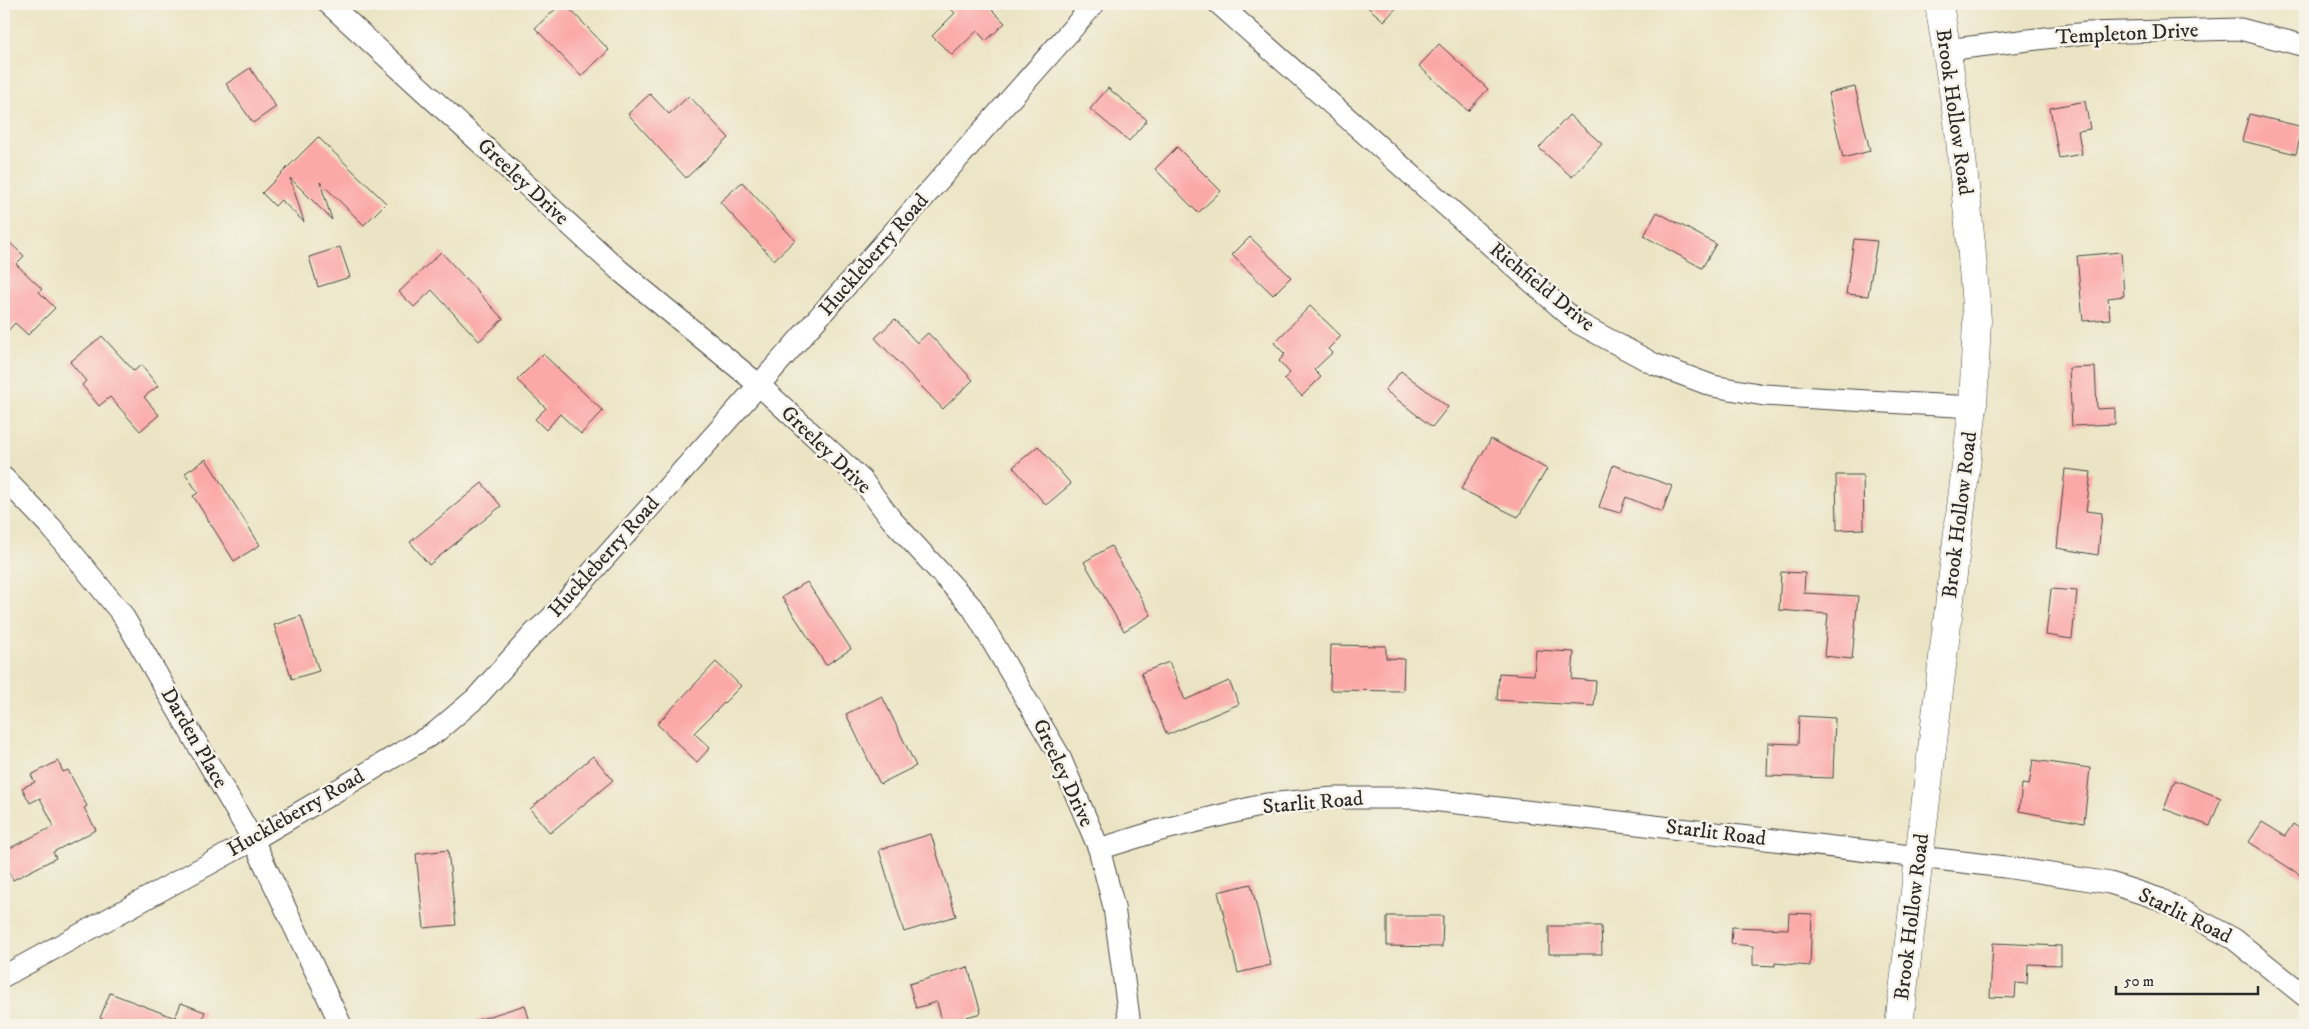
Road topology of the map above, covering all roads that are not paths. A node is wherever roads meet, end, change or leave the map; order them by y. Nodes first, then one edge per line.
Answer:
1 (329, 4) edge
2 (1094, 4) edge
3 (1219, 4) edge
4 (1939, 4) edge
5 (2305, 46) edge
6 (1946, 50) junction
7 (760, 385) junction
8 (1972, 407) junction
9 (4, 478) edge
10 (253, 840) junction
11 (1099, 849) junction
12 (1919, 857) junction
13 (4, 976) edge
14 (2305, 996) edge
15 (341, 1025) edge
16 (1130, 1025) edge
17 (1899, 1025) edge

1 - 7 street, Greeley Drive
2 - 7 street, Huckleberry Road
3 - 8 street, Richfield Drive
4 - 6 street, Brook Hollow Road
5 - 6 street, Templeton Drive
6 - 8 street, Brook Hollow Road
7 - 10 street, Huckleberry Road
7 - 11 street, Greeley Drive
8 - 12 street, Brook Hollow Road
9 - 10 street, Darden Place
10 - 13 street, Huckleberry Road
10 - 15 street, Darden Place
11 - 12 street, Starlit Road
11 - 16 street, Greeley Drive
12 - 14 street, Starlit Road
12 - 17 street, Brook Hollow Road

